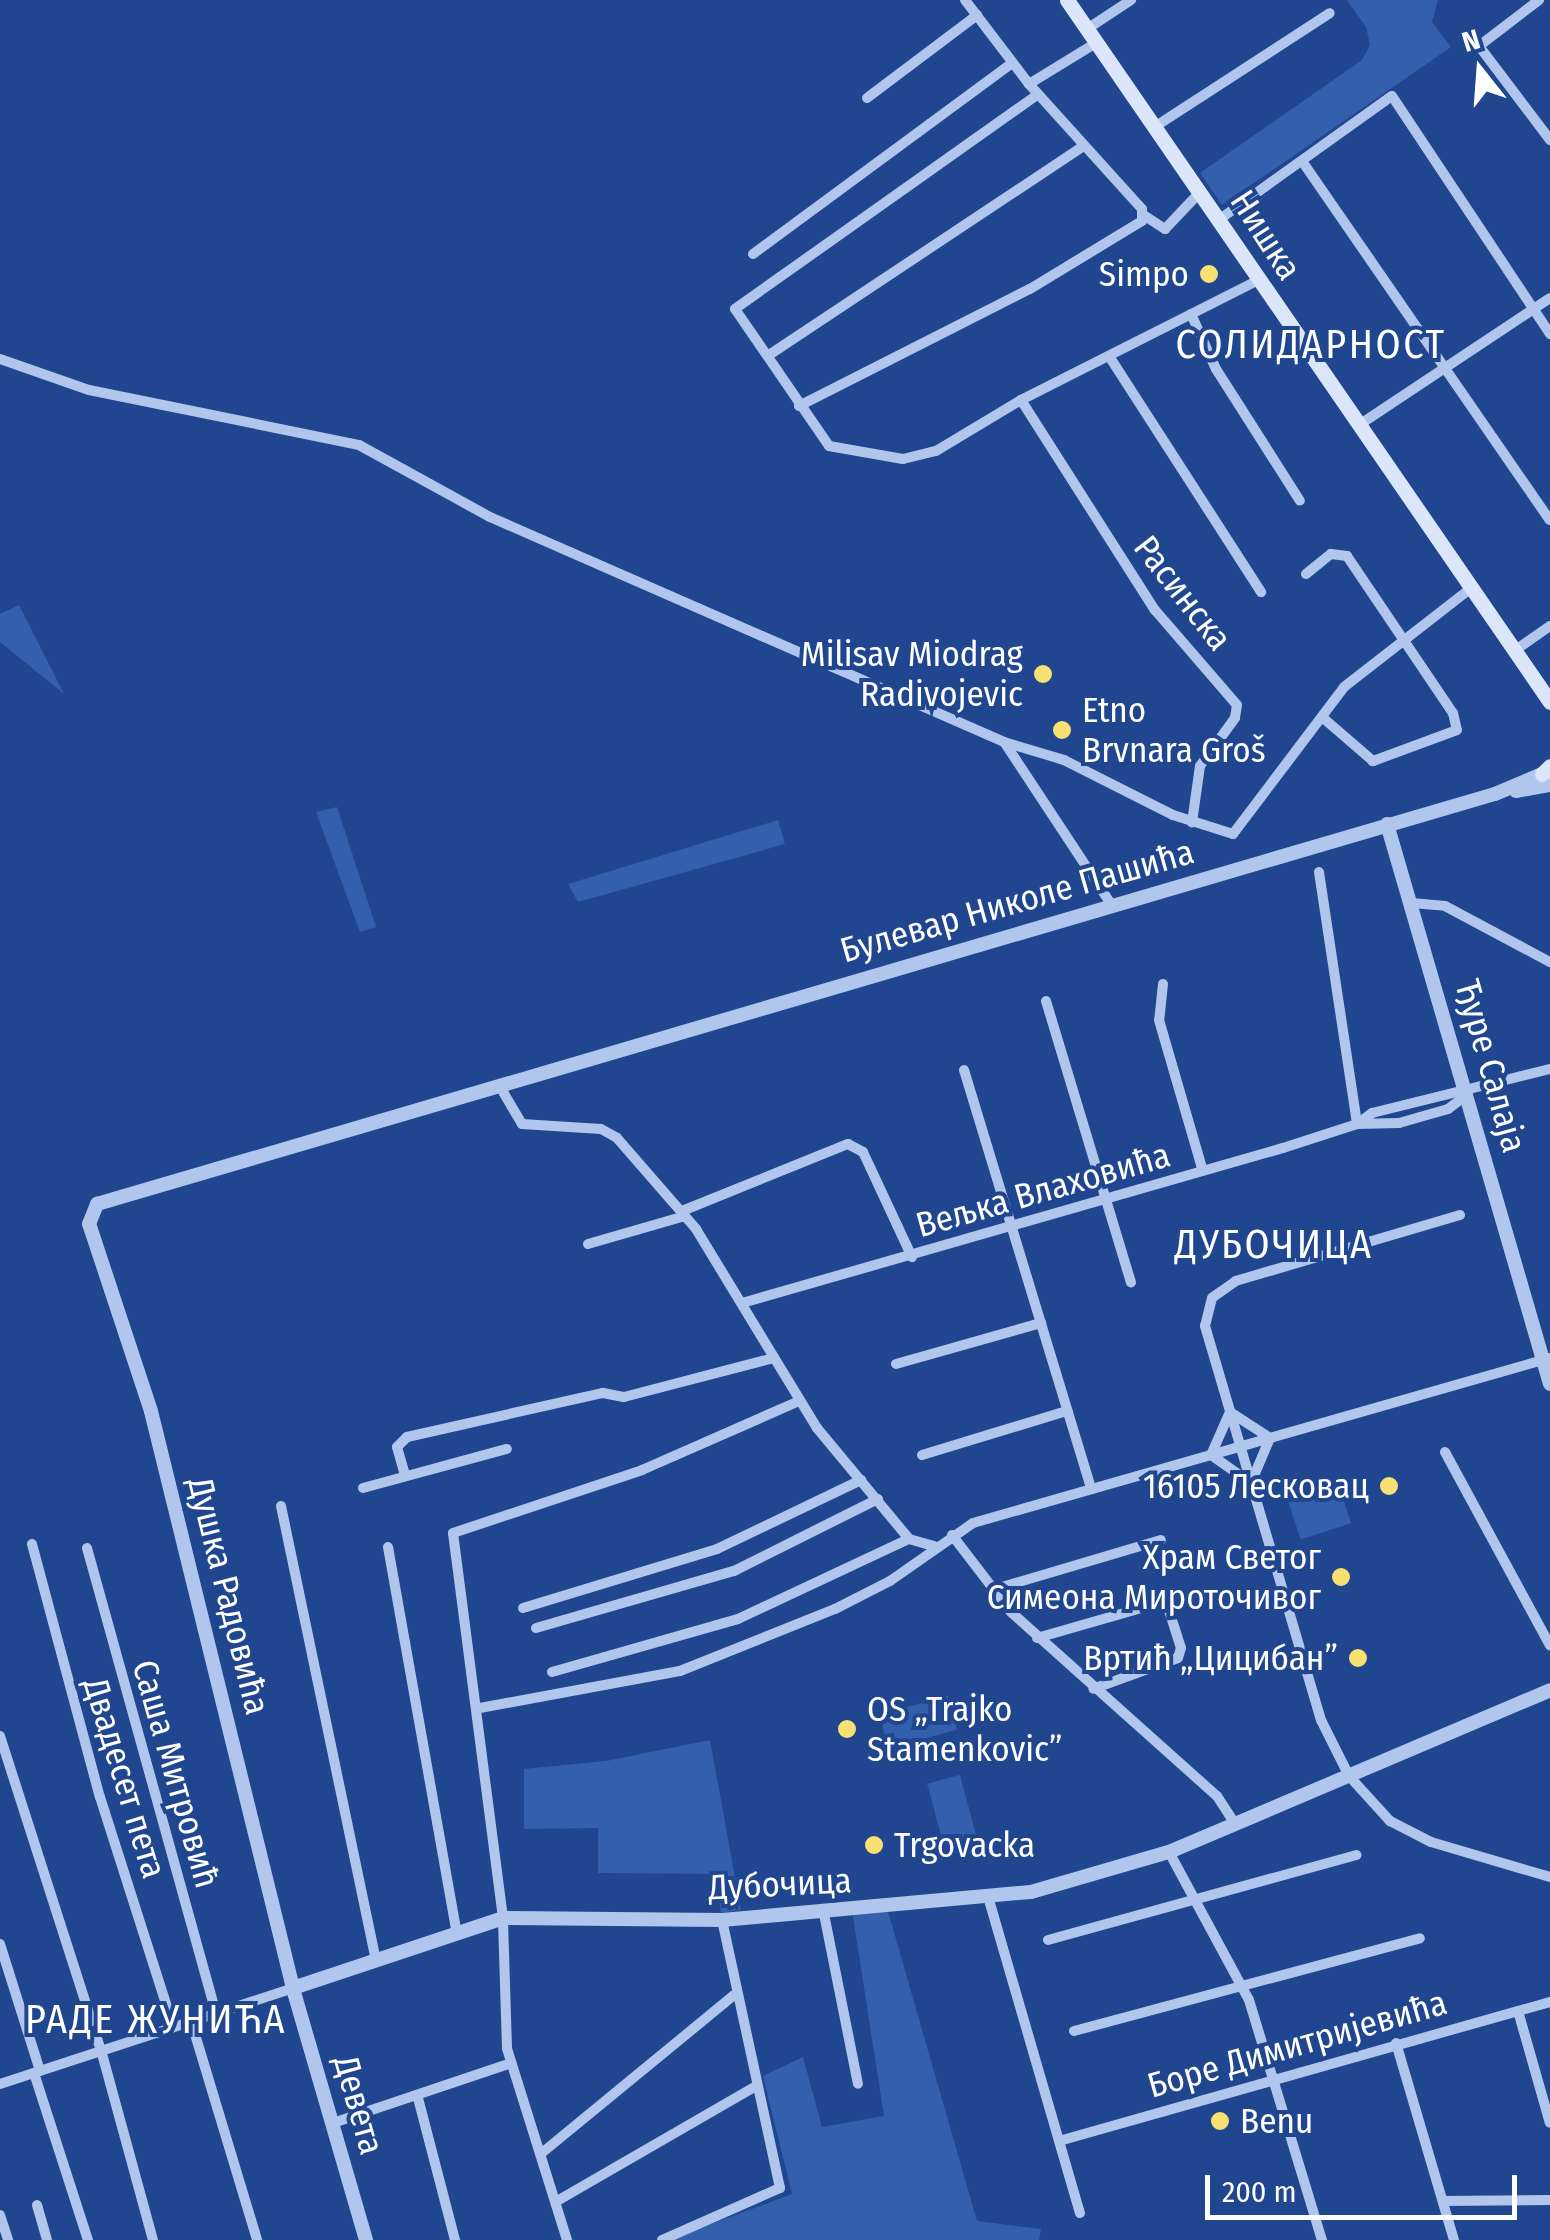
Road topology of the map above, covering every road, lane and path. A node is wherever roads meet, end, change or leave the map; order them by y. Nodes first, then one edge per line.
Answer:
1 (965, 0) edge
2 (1067, 0) edge
3 (1130, 0) edge
4 (1539, 0) edge
5 (1330, 14) dead end
6 (976, 15) junction
7 (1092, 36) junction
8 (1012, 63) junction
9 (1029, 84) junction
10 (1037, 95) junction
11 (866, 98) dead end
12 (1156, 126) junction
13 (1550, 140) edge
14 (1080, 148) junction
15 (1302, 161) junction
16 (1201, 191) junction
17 (1145, 216) junction
18 (1220, 219) junction
19 (753, 254) dead end
20 (1259, 280) junction
21 (1550, 298) edge
22 (1533, 309) junction
23 (1191, 314) junction
24 (1550, 334) edge
25 (769, 355) junction
26 (1109, 356) junction
27 (0, 360) edge
28 (1444, 368) junction
29 (1021, 400) junction
30 (800, 406) junction
31 (1358, 425) junction
32 (1300, 501) dead end
33 (1550, 520) edge
34 (1306, 574) dead end
35 (1472, 588) junction
36 (1261, 592) dead end
37 (1550, 626) edge
38 (1402, 636) junction
39 (1514, 652) junction
40 (1550, 702) edge
41 (1322, 717) junction
42 (1004, 742) junction
43 (1548, 774) edge
44 (1192, 822) junction
45 (1387, 824) junction
46 (1319, 872) dead end
47 (1412, 903) junction
48 (1111, 904) junction
49 (1550, 962) edge
50 (1163, 984) dead end
51 (1046, 1001) dead end
52 (1550, 1069) edge
53 (964, 1070) dead end
54 (499, 1085) junction
55 (1468, 1094) junction
56 (1358, 1124) junction
57 (1204, 1171) junction
58 (1106, 1200) junction
59 (684, 1214) junction
60 (1460, 1215) dead end
61 (89, 1224) joint
62 (1014, 1228) junction
63 (588, 1244) dead end
64 (912, 1257) junction
65 (1131, 1282) dead end
66 (742, 1303) junction
67 (1041, 1323) junction
68 (774, 1358) junction
69 (1547, 1360) edge
70 (896, 1364) dead end
71 (1550, 1384) edge
72 (799, 1402) junction
73 (1067, 1412) junction
74 (1230, 1412) junction
75 (1270, 1438) junction
76 (1240, 1447) junction
77 (507, 1448) dead end
78 (1445, 1452) dead end
79 (922, 1455) dead end
80 (1210, 1455) junction
81 (405, 1475) junction
82 (861, 1480) junction
83 (1251, 1482) junction
84 (1092, 1487) junction
85 (363, 1488) dead end
86 (878, 1499) junction
87 (281, 1506) dead end
88 (952, 1536) junction
89 (909, 1539) junction
90 (1161, 1540) dead end
91 (32, 1544) dead end
92 (388, 1546) dead end
93 (935, 1546) junction
94 (87, 1548) dead end
95 (992, 1590) junction
96 (523, 1608) dead end
97 (536, 1628) dead end
98 (1037, 1638) junction
99 (1550, 1645) edge
100 (552, 1672) dead end
101 (1093, 1689) junction
102 (1550, 1690) edge
103 (480, 1708) junction
104 (0, 1736) edge
105 (1349, 1776) junction
106 (1235, 1824) junction
107 (1170, 1852) junction
108 (1356, 1855) dead end
109 (1550, 1876) edge
110 (1197, 1898) junction
111 (989, 1900) junction
112 (824, 1914) junction
113 (503, 1918) junction
114 (722, 1920) junction
115 (456, 1928) junction
116 (1420, 1938) dead end
117 (1048, 1940) dead end
118 (0, 1944) edge
119 (375, 1957) junction
120 (1241, 1982) junction
121 (293, 1988) junction
122 (734, 1994) junction
123 (1550, 2002) edge
124 (1518, 2011) junction
125 (216, 2013) junction
126 (191, 2020) junction
127 (173, 2026) junction
128 (1074, 2031) dead end
129 (1396, 2042) junction
130 (101, 2050) junction
131 (510, 2063) junction
132 (37, 2072) junction
133 (1274, 2078) junction
134 (0, 2084) edge
135 (858, 2084) dead end
136 (756, 2086) junction
137 (418, 2098) junction
138 (333, 2123) junction
139 (1550, 2123) edge
140 (1059, 2141) junction
141 (543, 2152) junction
142 (1550, 2200) edge
143 (557, 2201) junction
144 (1442, 2201) junction
145 (36, 2205) dead end
146 (1080, 2213) dead end
147 (0, 2215) edge
148 (8, 2240) edge
149 (47, 2240) edge
150 (88, 2240) edge
151 (153, 2240) edge
152 (257, 2240) edge
153 (366, 2240) edge
154 (455, 2240) edge
155 (566, 2240) edge
156 (662, 2240) edge
157 (1322, 2240) edge
158 (1454, 2240) edge

1 - 6 street
2 - 7 main road, Нишка
3 - 7 street
4 - 13 street
5 - 12 street
6 - 8 street
6 - 11 street
7 - 9 street
7 - 12 main road, Нишка
8 - 9 street
8 - 19 street
9 - 10 street
10 - 14 street
10 - 25 street
12 - 16 main road, Нишка
14 - 17 street
14 - 25 street
15 - 18 street
15 - 22 street
15 - 28 street
16 - 17 street
16 - 18 main road, Нишка
17 - 30 street
18 - 20 main road, Нишка
20 - 23 street
20 - 31 main road, Нишка
21 - 22 street
22 - 24 street
22 - 28 street
23 - 26 street
23 - 32 street
25 - 30 street
26 - 29 street
26 - 36 street
27 - 42 street
28 - 31 street
28 - 33 street
29 - 30 street
29 - 44 street, Расинска
31 - 35 main road, Нишка
34 - 38 street
35 - 38 street
35 - 39 main road, Нишка
37 - 39 street
38 - 41 street
38 - 41 street
39 - 40 main road, Нишка
41 - 44 street
42 - 44 street
42 - 48 street
43 - 45 street, Булевар Николе Пашића
45 - 47 street, Ђуре Салаја
45 - 48 street, Булевар Николе Пашића
46 - 56 street
47 - 49 street
47 - 55 street, Ђуре Салаја
48 - 54 street, Булевар Николе Пашића
50 - 57 street
51 - 58 street
52 - 55 street, Вељка Влаховића
53 - 62 street
54 - 59 street
54 - 61 street, Булевар Николе Пашића
55 - 56 street, Вељка Влаховића
55 - 56 street, Вељка Влаховића
55 - 69 street, Ђуре Салаја
56 - 57 street, Вељка Влаховића
57 - 58 street, Вељка Влаховића
58 - 62 street, Вељка Влаховића
58 - 65 street
59 - 63 street
59 - 64 street
59 - 66 street
60 - 74 street
61 - 121 street, Душка Радовића
62 - 64 street, Вељка Влаховића
62 - 67 street
64 - 66 street, Вељка Влаховића
66 - 68 street
67 - 70 street
67 - 73 street
68 - 72 street
68 - 81 street
69 - 71 street, Ђуре Салаја
69 - 75 street
72 - 82 street
72 - 103 street
73 - 79 street
73 - 84 street
74 - 75 street
74 - 76 street
74 - 80 street
75 - 76 street
75 - 83 street
76 - 80 street
76 - 83 street
77 - 81 street
78 - 99 street
80 - 83 street
80 - 84 street
81 - 85 street
82 - 86 street
82 - 96 street
83 - 105 street
84 - 88 street
86 - 89 street
86 - 97 street
87 - 119 street
88 - 93 street
88 - 95 street
89 - 93 street
89 - 100 street
90 - 95 street
91 - 127 street, Двадесет пета
92 - 115 street
93 - 103 street
94 - 125 street, Саша Митровић
95 - 98 street
98 - 101 street
98 - 101 street
101 - 106 street
102 - 105 street, Дубочица
103 - 113 street
104 - 130 street
105 - 106 street, Дубочица
105 - 109 street
106 - 107 street, Дубочица
107 - 110 street
107 - 111 street, Дубочица
108 - 110 street
110 - 117 street
110 - 120 street
111 - 112 street, Дубочица
111 - 140 street
112 - 114 street, Дубочица
112 - 135 street
113 - 114 street, Дубочица
113 - 115 street, Дубочица
113 - 131 street
114 - 122 street
115 - 119 street, Дубочица
116 - 120 street
118 - 132 street
119 - 121 street, Дубочица
120 - 128 street
120 - 133 street
121 - 125 street, Дубочица
121 - 138 street, Девета
122 - 136 street
122 - 141 street
123 - 124 street, Боре Димитријевића
124 - 129 street, Боре Димитријевића
124 - 139 street
125 - 126 street, Дубочица
126 - 127 street, Дубочица
126 - 152 street
127 - 130 street, Дубочица
129 - 133 street, Боре Димитријевића
129 - 144 street
130 - 132 street, Дубочица
130 - 151 street
131 - 137 street
131 - 141 street
132 - 134 street, Дубочица
132 - 150 street
133 - 140 street, Боре Димитријевића
133 - 157 street
136 - 143 street
136 - 156 street
137 - 138 street
137 - 154 street
138 - 153 street, Девета
140 - 146 street
141 - 143 street
142 - 144 street
143 - 155 street
144 - 158 street
145 - 149 street
147 - 148 street

